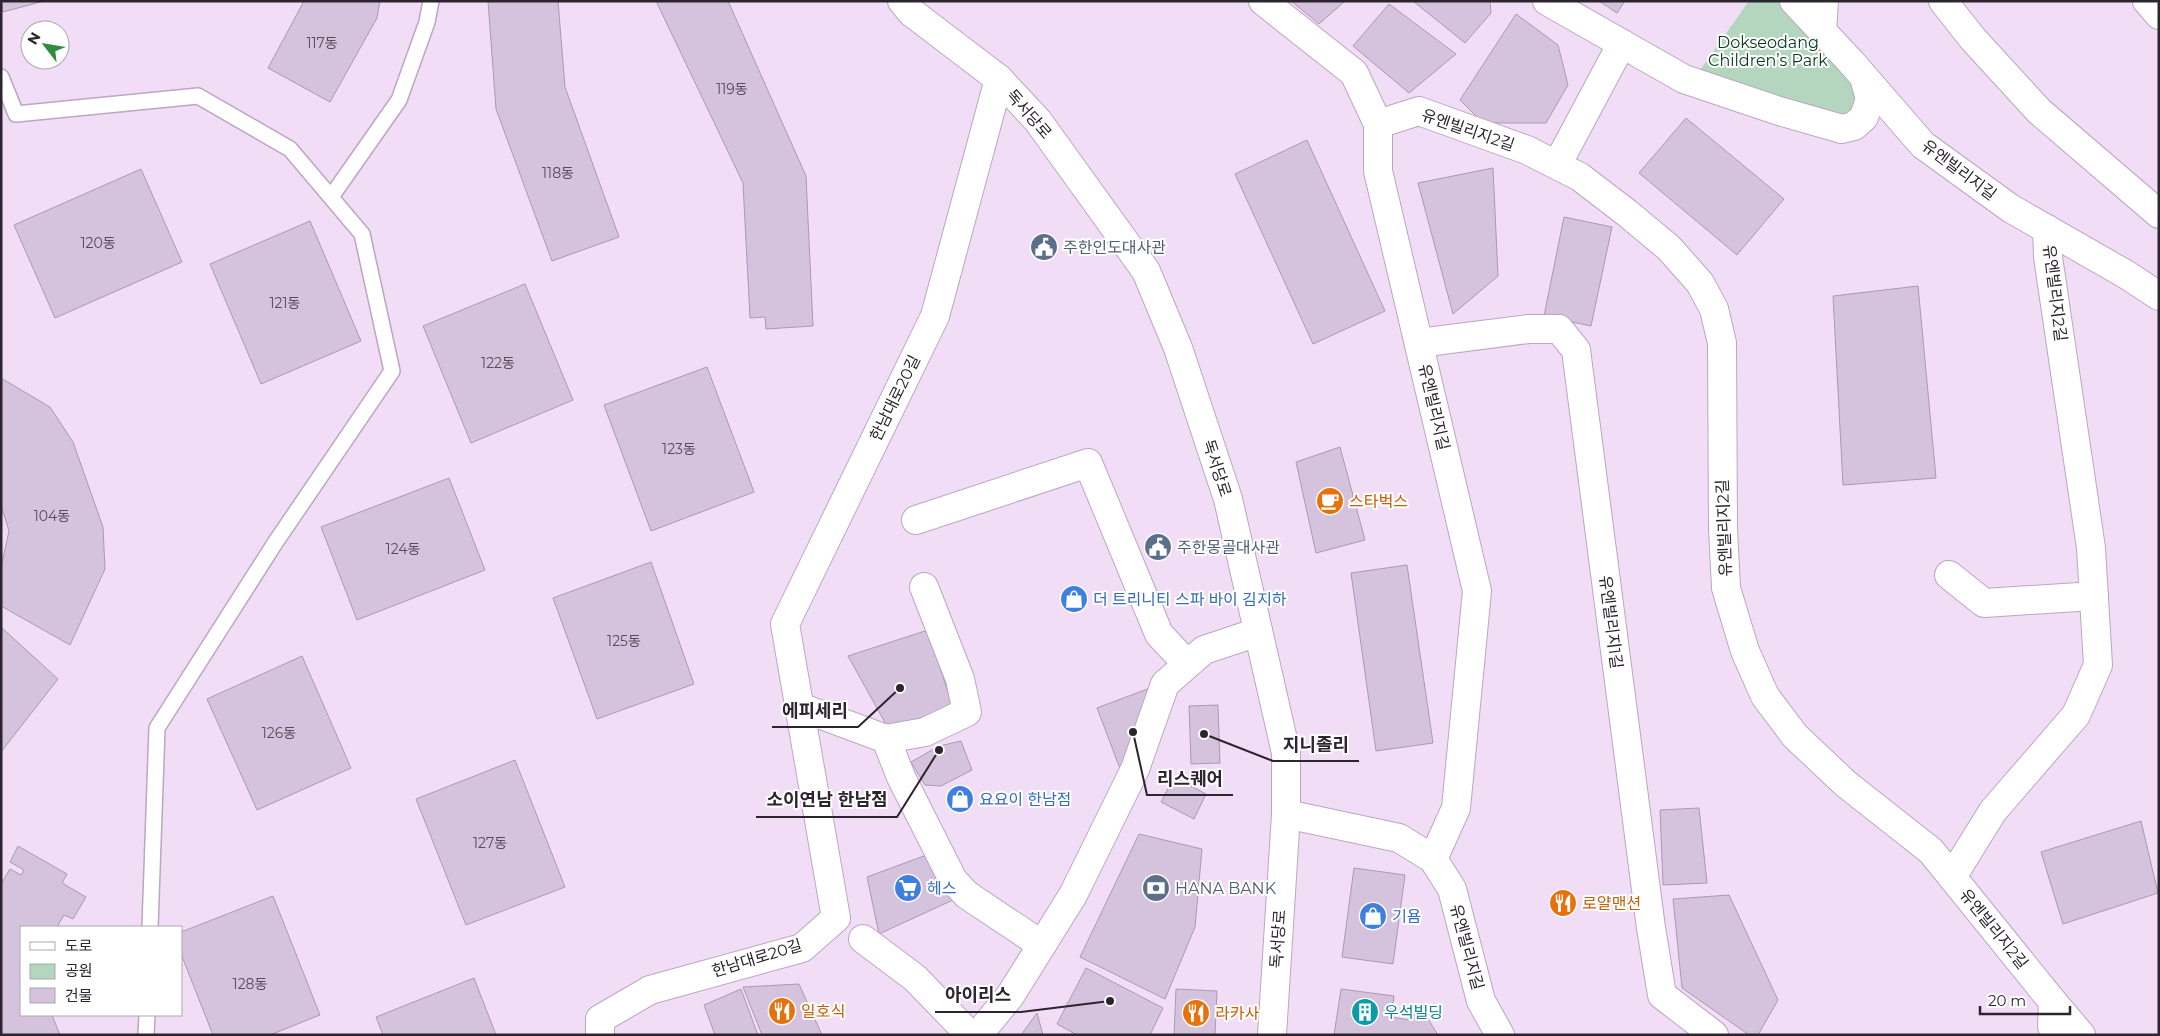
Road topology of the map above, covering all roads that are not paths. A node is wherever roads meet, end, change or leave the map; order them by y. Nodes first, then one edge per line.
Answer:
1 (431, 1) edge
2 (902, 1) edge
3 (1263, 1) edge
4 (1547, 1) edge
5 (1794, 1) edge
6 (1824, 1) edge
7 (1942, 1) edge
8 (2147, 1) edge
9 (2159, 15) edge
10 (1822, 32) junction
11 (1622, 45) junction
12 (1, 77) edge
13 (999, 79) junction
14 (1865, 80) junction
15 (1378, 124) junction
16 (1557, 165) junction
17 (330, 197) junction
18 (2159, 214) edge
19 (2047, 229) junction
20 (2159, 296) edge
21 (1419, 343) junction
22 (916, 520) dead end
23 (1950, 575) dead end
24 (924, 587) dead end
25 (2094, 596) junction
26 (1258, 632) junction
27 (1187, 664) junction
28 (800, 707) junction
29 (886, 739) junction
30 (1286, 814) junction
31 (1433, 859) junction
32 (1952, 877) junction
33 (150, 926) edge
34 (863, 939) dead end
35 (1042, 945) junction
36 (2053, 1002) junction
37 (147, 1016) edge
38 (146, 1035) edge
39 (600, 1035) edge
40 (970, 1035) edge
41 (978, 1035) edge
42 (1272, 1035) edge
43 (1500, 1035) edge
44 (1714, 1035) edge
45 (2055, 1035) edge
46 (2081, 1035) edge

1 - 17 lane
2 - 13 street, 독서당로
3 - 15 street, 유엔빌리지길
4 - 11 street
5 - 10 street, 유엔빌리지길
6 - 10 street
7 - 18 street
8 - 9 street
10 - 14 street, 유엔빌리지길
11 - 14 street
11 - 16 street
12 - 17 lane
13 - 26 street, 독서당로
13 - 28 street, 한남대로20길
14 - 19 street, 유엔빌리지길
15 - 16 street, 유엔빌리지2길
15 - 21 street, 유엔빌리지길
16 - 32 street, 유엔빌리지2길
17 - 33 lane
19 - 20 street, 유엔빌리지길
19 - 25 street, 유엔빌리지2길
21 - 31 street, 유엔빌리지길
21 - 44 street, 유엔빌리지1길
22 - 27 street
23 - 25 street
24 - 29 street
25 - 32 street, 유엔빌리지2길
26 - 27 street
26 - 30 street, 독서당로
27 - 35 street
28 - 29 street
28 - 39 street, 한남대로20길
29 - 35 street
30 - 31 street, 유엔빌리지길
30 - 42 street, 독서당로
31 - 43 street, 유엔빌리지길
32 - 36 street, 유엔빌리지2길
34 - 40 street
35 - 41 street
36 - 45 street
36 - 46 street
37 - 38 lane

